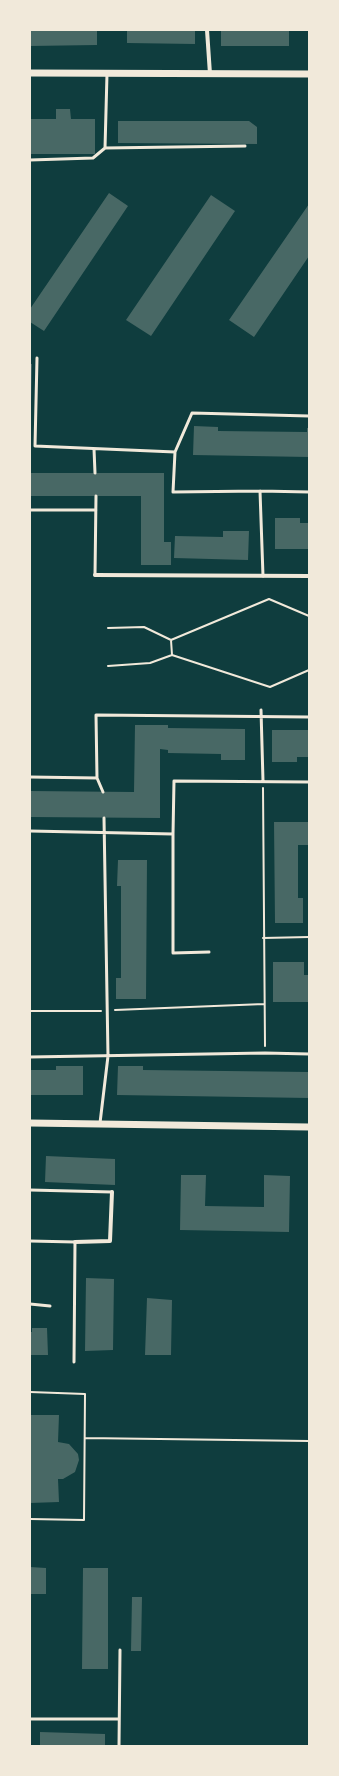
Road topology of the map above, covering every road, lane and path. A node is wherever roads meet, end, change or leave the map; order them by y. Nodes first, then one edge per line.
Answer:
1 (207, 30) edge
2 (30, 73) edge
3 (107, 74) junction
4 (210, 74) junction
5 (309, 74) edge
6 (245, 146) dead end
7 (105, 148) junction
8 (30, 160) edge
9 (37, 358) dead end
10 (309, 416) edge
11 (94, 448) junction
12 (176, 452) junction
13 (95, 473) dead end
14 (260, 491) junction
15 (309, 492) edge
16 (96, 496) dead end
17 (30, 510) edge
18 (96, 510) junction
19 (94, 575) joint
20 (263, 576) junction
21 (309, 576) edge
22 (309, 616) edge
23 (108, 628) dead end
24 (171, 640) junction
25 (172, 655) junction
26 (108, 666) dead end
27 (309, 670) edge
28 (261, 710) dead end
29 (261, 716) junction
30 (309, 717) edge
31 (30, 777) edge
32 (97, 778) junction
33 (263, 781) junction
34 (309, 782) edge
35 (103, 792) dead end
36 (104, 818) dead end
37 (30, 832) edge
38 (105, 832) junction
39 (172, 834) junction
40 (309, 937) edge
41 (263, 938) junction
42 (208, 952) dead end
43 (264, 1004) junction
44 (30, 1011) edge
45 (107, 1011) junction
46 (265, 1053) junction
47 (309, 1054) edge
48 (108, 1056) junction
49 (30, 1057) edge
50 (30, 1123) edge
51 (100, 1123) junction
52 (309, 1127) edge
53 (30, 1190) edge
54 (112, 1192) joint
55 (30, 1241) edge
56 (75, 1242) junction
57 (30, 1304) edge
58 (50, 1306) dead end
59 (74, 1362) dead end
60 (30, 1392) edge
61 (85, 1438) junction
62 (309, 1441) edge
63 (30, 1519) edge
64 (120, 1650) dead end
65 (30, 1719) edge
66 (119, 1719) junction
67 (119, 1746) edge

1 - 4 street
2 - 3 street
3 - 4 street
3 - 7 lane
4 - 5 street
6 - 7 lane
7 - 8 lane
9 - 11 lane
10 - 12 lane
11 - 12 lane
11 - 13 lane
12 - 14 lane
14 - 15 lane
14 - 20 lane
16 - 18 lane
17 - 18 lane
18 - 19 lane
19 - 20 street
20 - 21 street
22 - 24 path
23 - 24 path
24 - 25 path
25 - 26 path
25 - 27 path
28 - 29 lane
29 - 30 lane
29 - 32 lane
29 - 33 lane
31 - 32 lane
32 - 35 lane
33 - 34 lane
33 - 39 lane
33 - 41 path
36 - 38 lane
37 - 38 lane
38 - 39 lane
38 - 45 lane
39 - 42 lane
40 - 41 path
41 - 43 path
43 - 45 path
43 - 46 path
44 - 45 path
45 - 48 lane
46 - 47 lane
46 - 48 lane
48 - 49 lane
48 - 51 lane
50 - 51 street
51 - 52 street
53 - 54 lane
54 - 56 street
55 - 56 lane
56 - 59 lane
57 - 58 lane
60 - 61 path
61 - 62 path
61 - 63 path
64 - 66 lane
65 - 66 lane
66 - 67 lane

